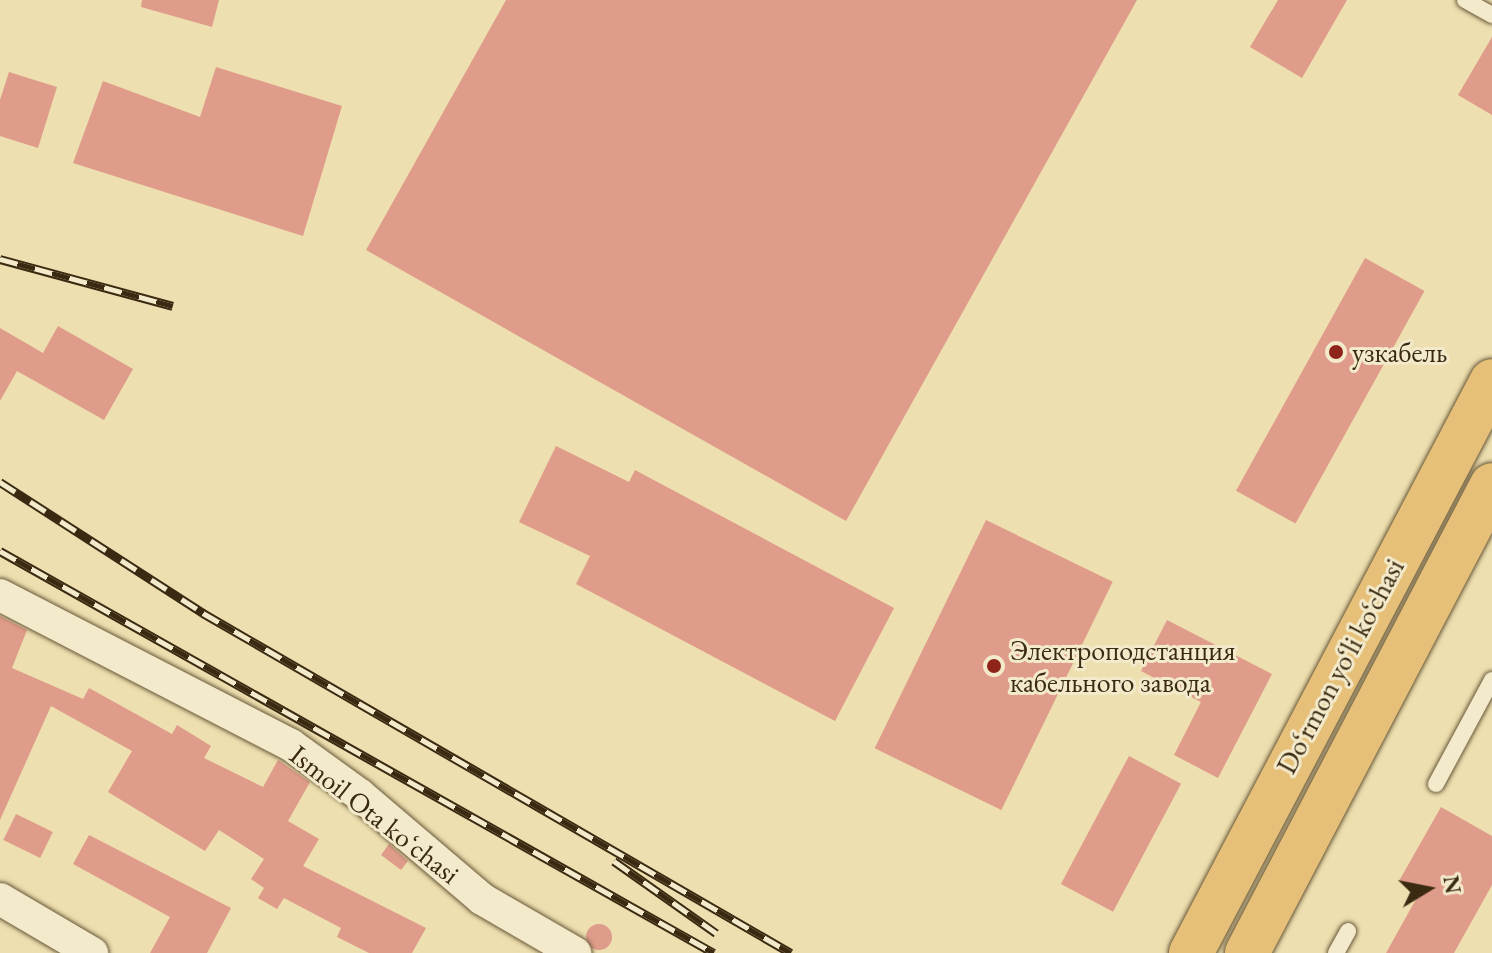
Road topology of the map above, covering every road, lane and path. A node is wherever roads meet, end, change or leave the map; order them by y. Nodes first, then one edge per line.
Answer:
1 (1465, 0) edge
2 (1492, 15) edge
3 (1492, 381) edge
4 (1492, 485) edge
5 (0, 595) edge
6 (1492, 680) edge
7 (1436, 784) dead end
8 (0, 899) edge
9 (1348, 931) dead end
10 (92, 953) edge
11 (575, 953) edge
12 (1191, 953) edge
13 (1247, 953) edge
14 (1336, 953) edge

1 - 2 lane
3 - 12 main road, Do‘rmon yo‘li ko‘chasi
4 - 13 main road, Do‘rmon yo‘li ko‘chasi
5 - 11 street, Ismoil Ota koʻchasi
6 - 7 lane
8 - 10 street
9 - 14 lane

